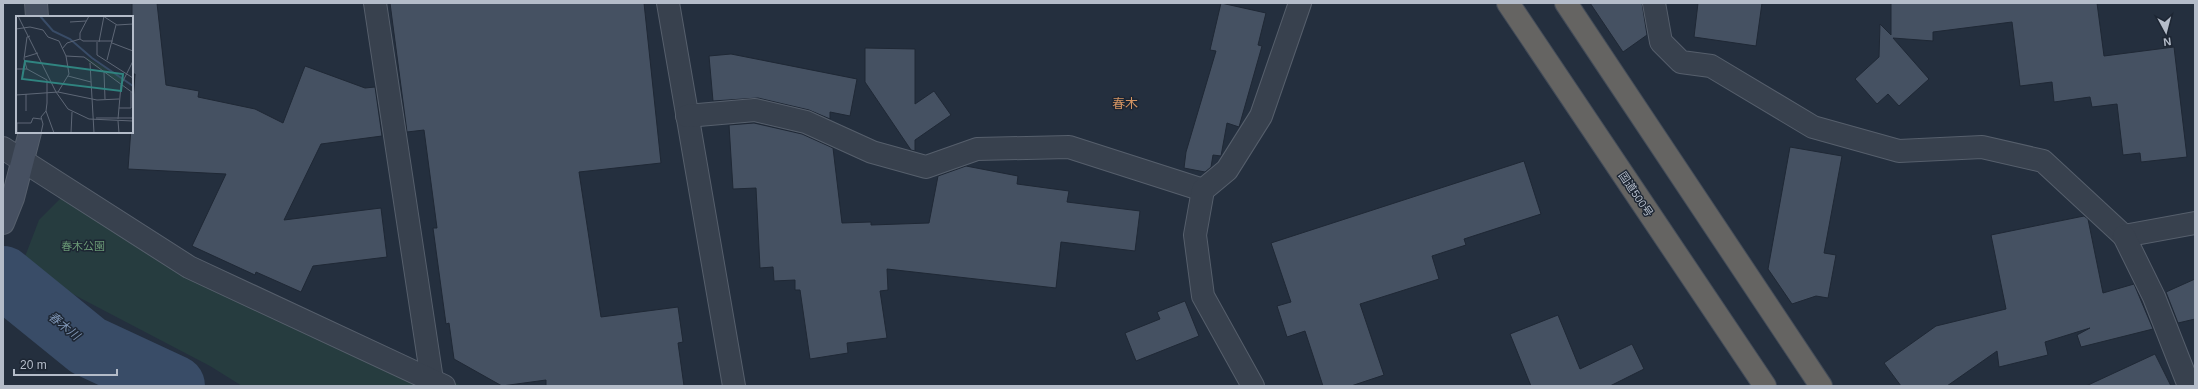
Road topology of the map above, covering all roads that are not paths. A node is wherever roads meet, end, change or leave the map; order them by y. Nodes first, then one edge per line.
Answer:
1 (36, 3) edge
2 (375, 3) edge
3 (668, 3) edge
4 (1300, 3) edge
5 (1508, 3) edge
6 (1566, 3) edge
7 (1654, 3) edge
8 (37, 16) edge
9 (687, 116) junction
10 (30, 133) edge
11 (3, 148) edge
12 (24, 160) junction
13 (1203, 190) junction
14 (3, 223) edge
15 (2195, 223) edge
16 (2124, 236) junction
17 (438, 383) edge
18 (734, 386) edge
19 (1253, 386) edge
20 (1765, 386) edge
21 (1821, 386) edge
22 (2189, 386) edge

1 - 8 main road
2 - 17 street
3 - 9 street
4 - 13 street
5 - 20 highway, 国道500号
6 - 21 highway
7 - 16 street
9 - 13 street
9 - 18 street
10 - 12 main road
11 - 12 street
12 - 14 main road
12 - 17 street
13 - 19 street
15 - 16 street
16 - 22 street

